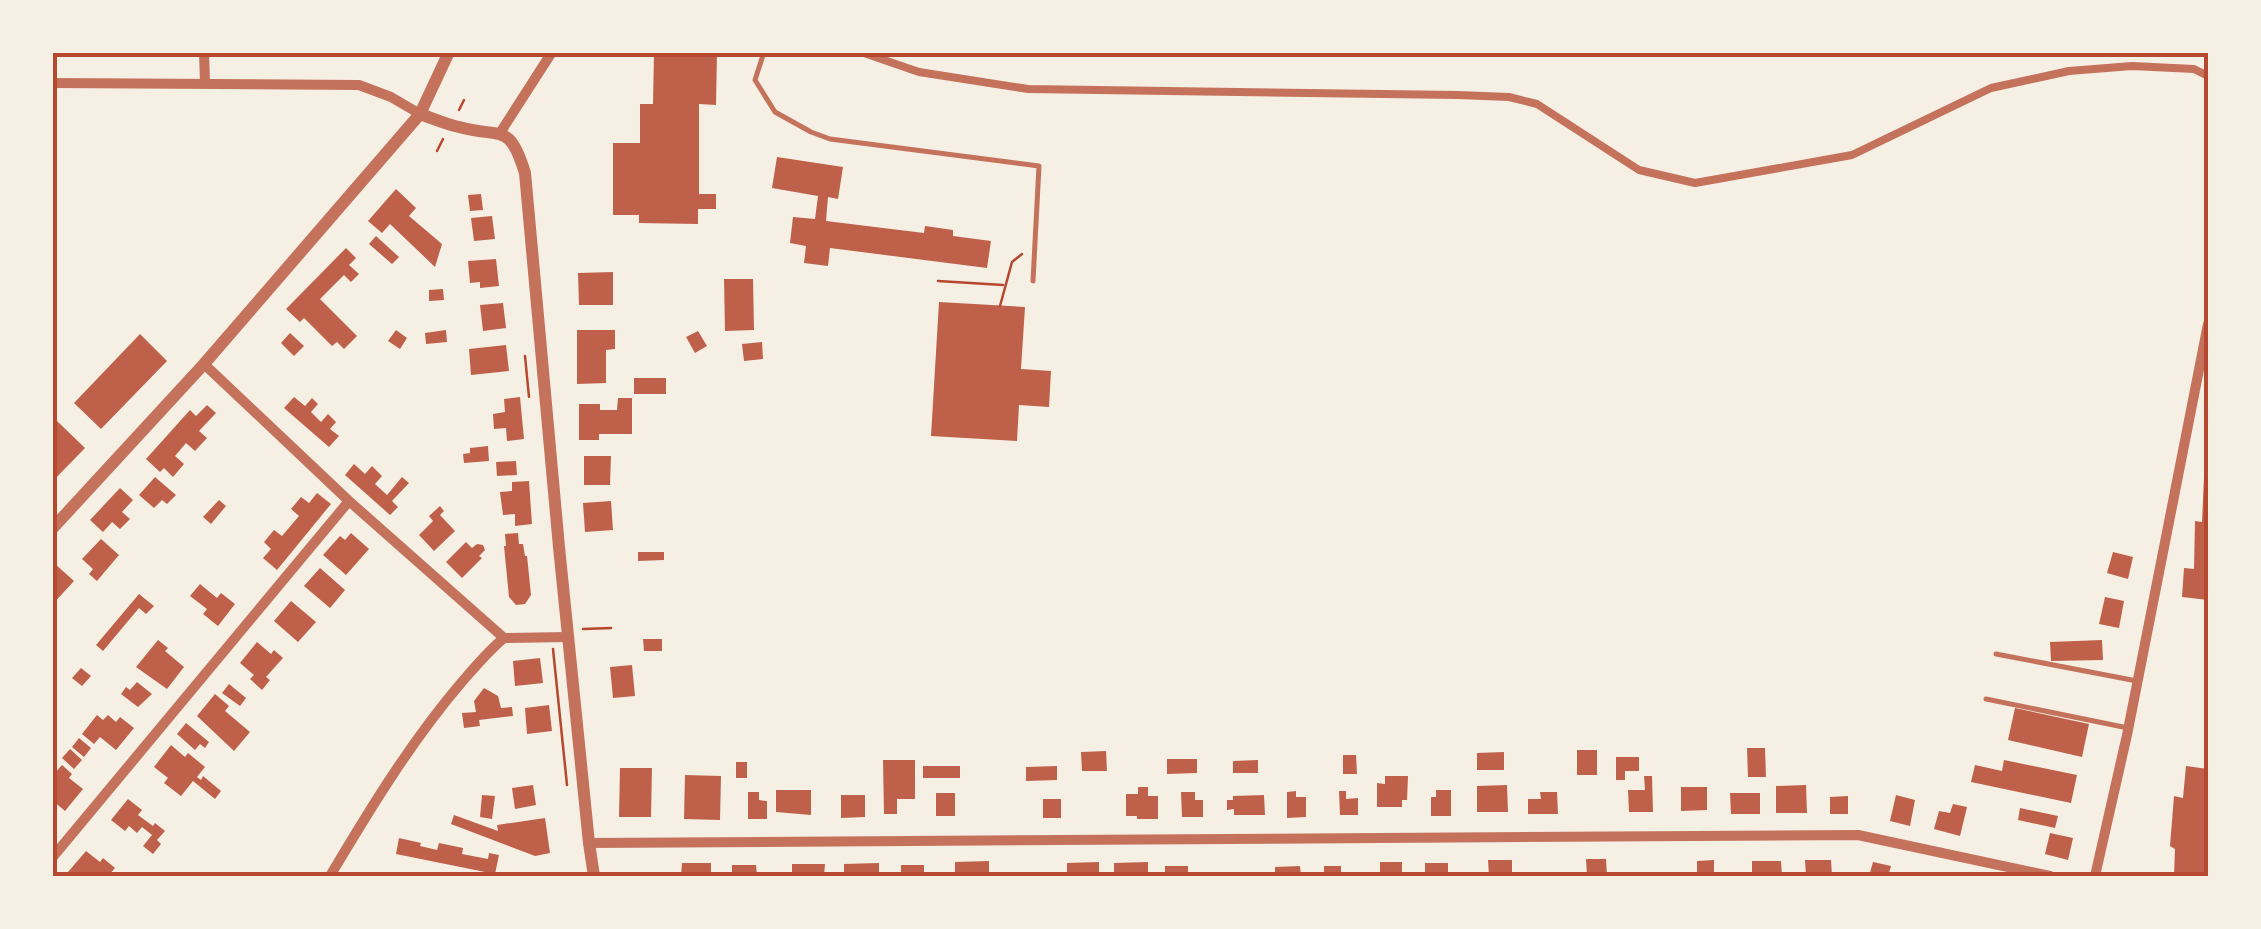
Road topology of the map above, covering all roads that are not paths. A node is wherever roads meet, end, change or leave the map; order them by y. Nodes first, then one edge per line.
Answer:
1 (204, 52) edge
2 (450, 52) edge
3 (552, 52) edge
4 (764, 52) edge
5 (861, 52) edge
6 (2208, 76) edge
7 (52, 83) edge
8 (205, 83) junction
9 (420, 114) junction
10 (500, 133) junction
11 (1033, 281) dead end
12 (2208, 324) edge
13 (204, 364) junction
14 (349, 501) junction
15 (52, 529) edge
16 (568, 637) junction
17 (504, 638) junction
18 (1996, 654) dead end
19 (2137, 681) junction
20 (1986, 699) dead end
21 (2128, 728) junction
22 (588, 843) junction
23 (52, 858) edge
24 (330, 876) edge
25 (594, 876) edge
26 (2050, 876) edge
27 (2095, 876) edge

1 - 8 street
2 - 9 street
3 - 10 street
4 - 11 lane
5 - 6 street
7 - 8 street
8 - 9 street
9 - 10 street
9 - 13 street
10 - 16 street
12 - 19 street
13 - 14 street
13 - 15 street
14 - 17 street
14 - 23 street
16 - 17 street
16 - 22 street
17 - 24 street
18 - 19 lane
19 - 21 street
20 - 21 lane
21 - 27 street
22 - 25 street
22 - 26 street

